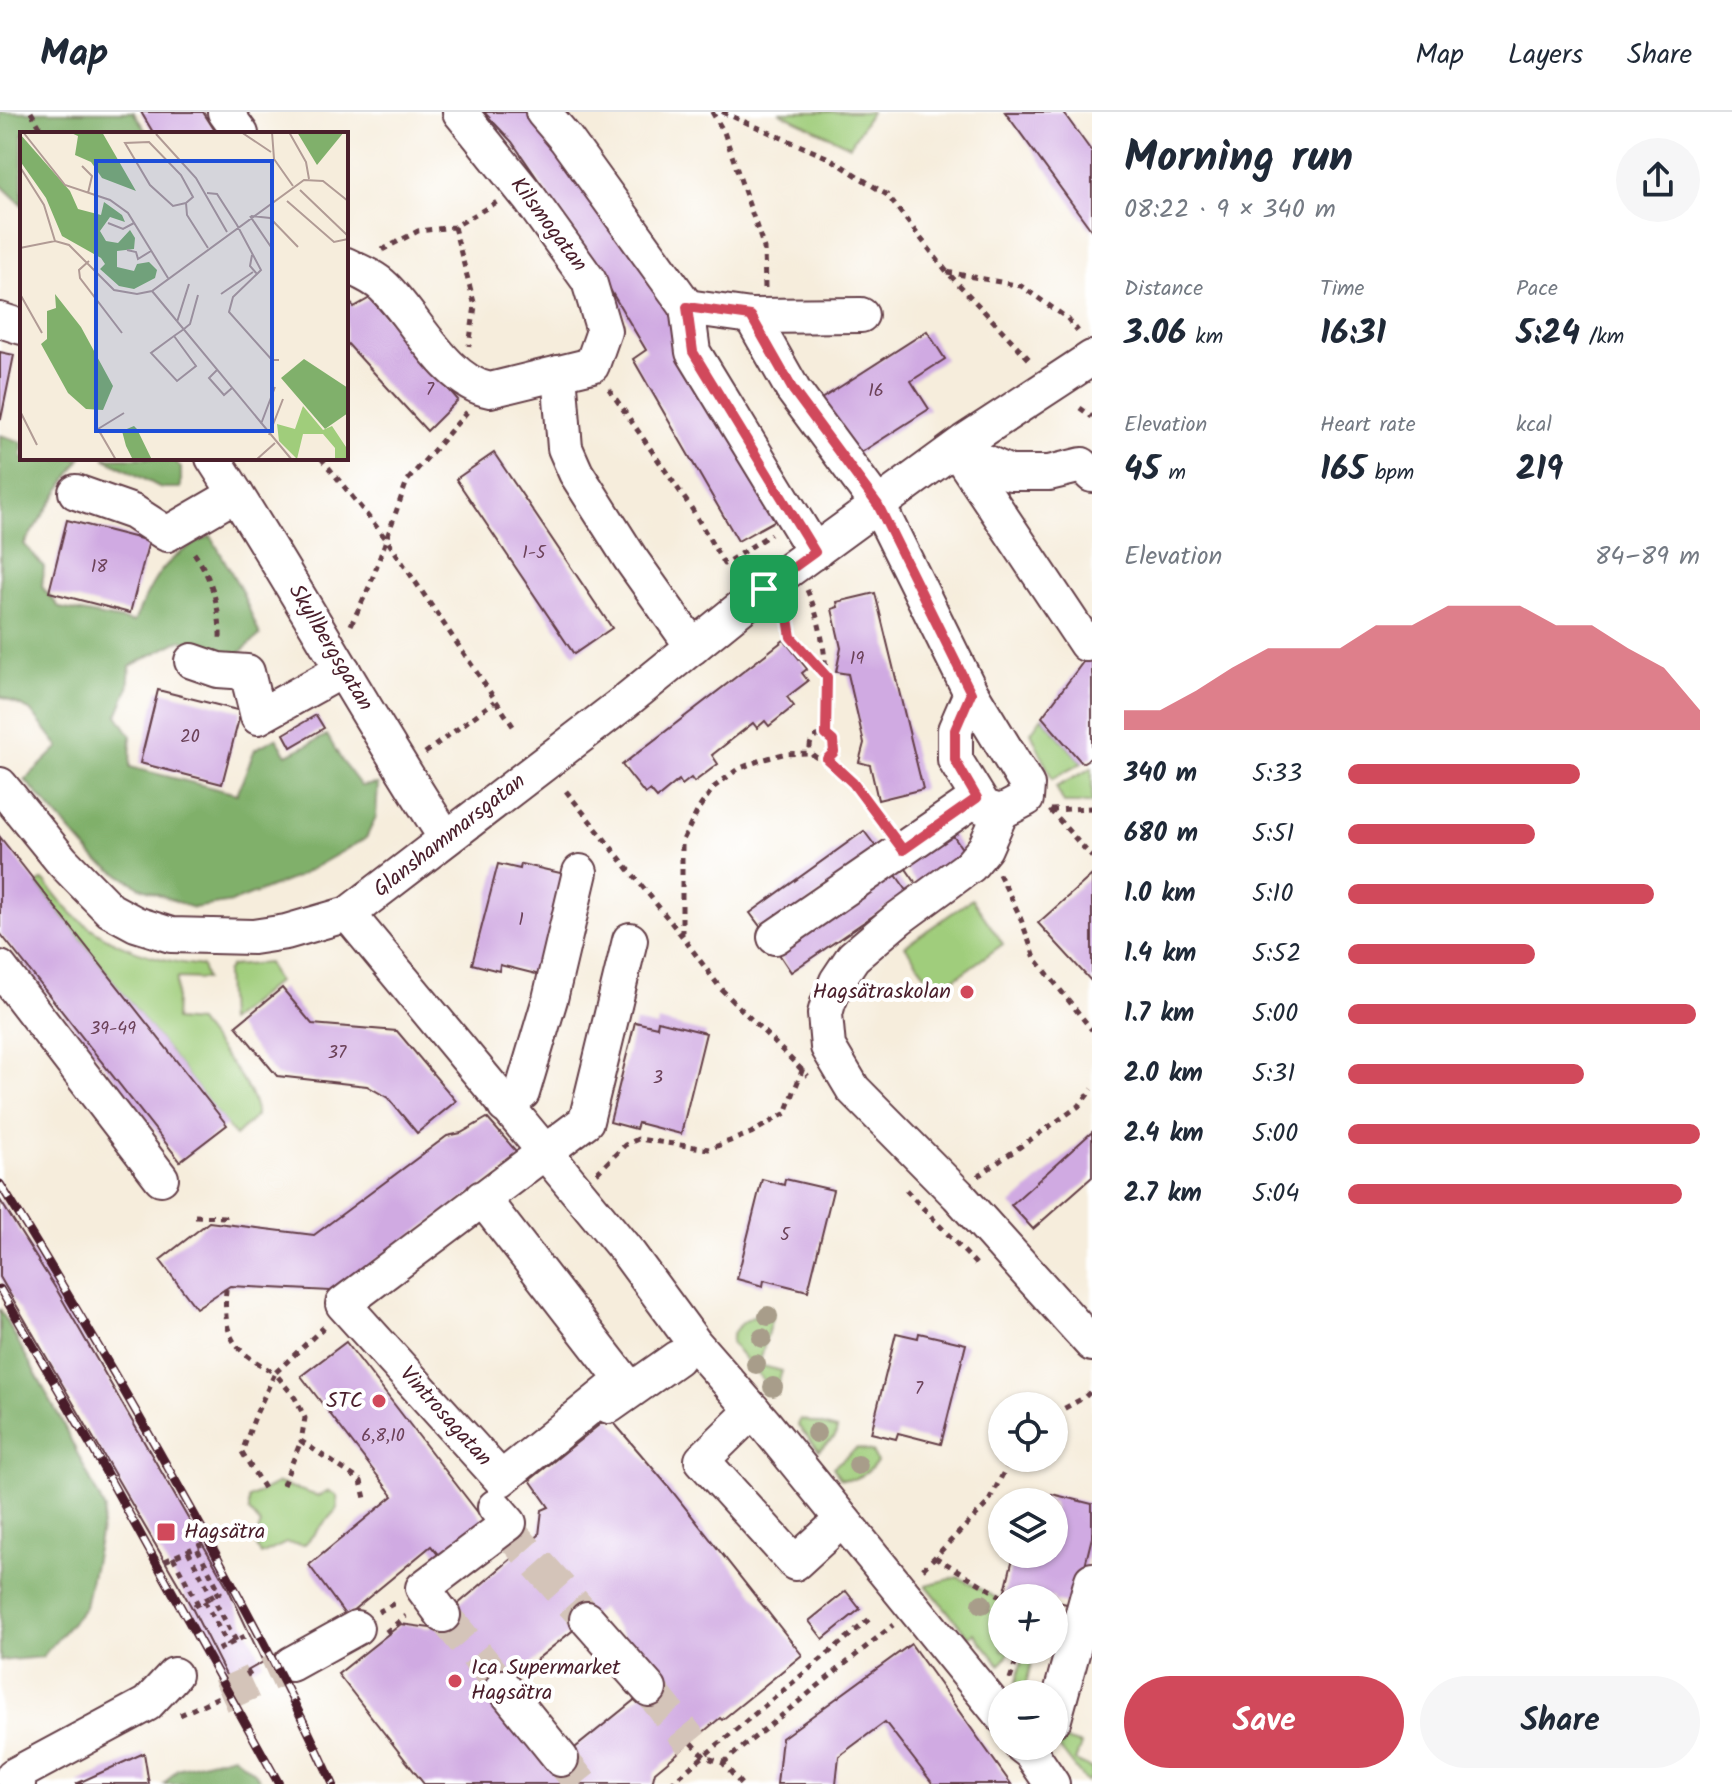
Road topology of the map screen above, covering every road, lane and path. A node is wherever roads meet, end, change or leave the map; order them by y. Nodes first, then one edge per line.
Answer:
1 (31, 112) edge
2 (225, 112) edge
3 (460, 112) edge
4 (543, 112) edge
5 (712, 112) edge
6 (722, 112) edge
7 (43, 132) edge
8 (240, 132) edge
9 (494, 205) dead end
10 (454, 227) junction
11 (358, 259) edge
12 (947, 272) junction
13 (687, 307) junction
14 (861, 315) dead end
15 (758, 316) junction
16 (0, 320) edge
17 (20, 326) edge
18 (1088, 348) edge
19 (1029, 359) dead end
20 (576, 369) junction
21 (477, 384) junction
22 (1080, 408) dead end
23 (1092, 417) edge
24 (956, 449) junction
25 (214, 460) edge
26 (323, 460) edge
27 (1092, 475) edge
28 (76, 492) dead end
29 (236, 494) junction
30 (878, 505) junction
31 (167, 534) junction
32 (387, 540) junction
33 (739, 554) dead end
34 (804, 561) junction
35 (764, 589) junction
36 (1086, 644) dead end
37 (693, 647) junction
38 (336, 660) junction
39 (205, 666) joint
40 (827, 677) junction
41 (971, 693) junction
42 (495, 701) junction
43 (515, 729) dead end
44 (826, 735) junction
45 (810, 753) junction
46 (827, 759) junction
47 (403, 772) junction
48 (0, 785) edge
49 (1027, 785) junction
50 (989, 805) junction
51 (1092, 808) edge
52 (1050, 810) junction
53 (446, 838) junction
54 (985, 848) junction
55 (903, 850) junction
56 (1092, 857) edge
57 (580, 872) dead end
58 (348, 914) junction
59 (682, 936) dead end
60 (775, 937) dead end
61 (630, 940) dead end
62 (0, 968) edge
63 (1092, 1030) edge
64 (802, 1070) dead end
65 (1092, 1089) edge
66 (505, 1106) junction
67 (544, 1150) junction
68 (161, 1178) dead end
69 (591, 1179) dead end
70 (958, 1195) junction
71 (482, 1198) junction
72 (925, 1213) dead end
73 (195, 1216) dead end
74 (224, 1224) dead end
75 (226, 1289) dead end
76 (326, 1325) dead end
77 (1092, 1344) edge
78 (677, 1358) dead end
79 (275, 1373) junction
80 (1092, 1390) edge
81 (1068, 1406) edge
82 (768, 1414) junction
83 (301, 1441) junction
84 (1004, 1472) edge
85 (283, 1485) dead end
86 (265, 1490) dead end
87 (498, 1493) junction
88 (366, 1503) dead end
89 (842, 1520) junction
90 (188, 1551) junction
91 (173, 1557) junction
92 (935, 1557) junction
93 (165, 1561) dead end
94 (923, 1569) dead end
95 (1092, 1580) edge
96 (988, 1588) edge
97 (199, 1604) junction
98 (914, 1608) junction
99 (443, 1615) tunnel mouth
100 (872, 1617) dead end
101 (587, 1619) tunnel mouth
102 (356, 1628) dead end
103 (245, 1636) dead end
104 (236, 1641) junction
105 (228, 1645) junction
106 (218, 1650) dead end
107 (291, 1664) tunnel mouth
108 (247, 1671) dead end
109 (174, 1675) dead end
110 (1065, 1680) edge
111 (253, 1681) dead end
112 (988, 1686) edge
113 (503, 1687) tunnel mouth
114 (649, 1689) tunnel mouth
115 (692, 1743) tunnel mouth
116 (705, 1757) junction
117 (561, 1759) tunnel mouth
118 (1036, 1760) edge
119 (723, 1763) junction
120 (18, 1784) edge
121 (670, 1784) edge
122 (741, 1784) edge
123 (1052, 1784) edge

1 - 7 path
2 - 8 street
3 - 20 street, Kilsmogatan
4 - 13 street
5 - 15 path
6 - 12 path
9 - 10 path
10 - 11 path
10 - 21 path
11 - 21 street
12 - 18 path
12 - 19 path
13 - 15 street
13 - 34 street
14 - 15 street
15 - 30 street
16 - 17 street
18 - 24 street, Glanshammarsgatan
20 - 21 street
20 - 33 path
20 - 37 street, Kilsmogatan
21 - 32 path
22 - 23 path
24 - 27 street
24 - 30 street, Glanshammarsgatan
24 - 36 street
25 - 29 street, Skyllbergsgatan
26 - 32 path
28 - 31 street
29 - 31 street
29 - 38 street, Skyllbergsgatan
30 - 34 street, Glanshammarsgatan
30 - 41 street
31 - 39 path
32 - 38 path
32 - 42 path
34 - 35 street, Glanshammarsgatan
34 - 40 path
35 - 37 street, Glanshammarsgatan
35 - 40 path
37 - 53 street, Glanshammarsgatan
38 - 39 street
38 - 47 street, Skyllbergsgatan
40 - 44 path
41 - 49 street
41 - 50 street
42 - 43 path
42 - 47 path
44 - 45 path
44 - 46 path
45 - 46 path
45 - 59 path
46 - 55 path
47 - 53 street, Skyllbergsgatan
48 - 58 street, Glanshammarsgatan
49 - 50 street
49 - 52 path
50 - 54 street
50 - 55 street
51 - 52 path
52 - 56 path
53 - 58 street, Glanshammarsgatan
54 - 63 path
54 - 70 street
55 - 60 street
57 - 66 street
58 - 66 street
61 - 67 street, Vintrosagatan
62 - 68 street
64 - 69 path
65 - 70 path
66 - 67 street
67 - 71 street, Vintrosagatan
67 - 82 street
70 - 72 path
70 - 77 street
71 - 87 street, Vintrosagatan
71 - 87 street, Vintrosagatan
73 - 74 path
75 - 79 path
76 - 79 path
78 - 87 street
79 - 83 path
79 - 86 path
80 - 81 path
82 - 89 street
82 - 89 street
83 - 85 path
83 - 88 path
84 - 92 path
87 - 99 street
89 - 98 street
90 - 91 path
90 - 97 path
90 - 104 path
91 - 93 path
91 - 97 path
92 - 94 path
92 - 96 path
95 - 110 street
97 - 105 path
98 - 112 street
98 - 119 path
100 - 116 path
101 - 114 street
102 - 107 street
103 - 104 path
104 - 105 path
105 - 106 path
108 - 111 path
109 - 120 street
113 - 117 street
115 - 116 path
116 - 119 path
116 - 121 path
118 - 123 street
119 - 122 path

